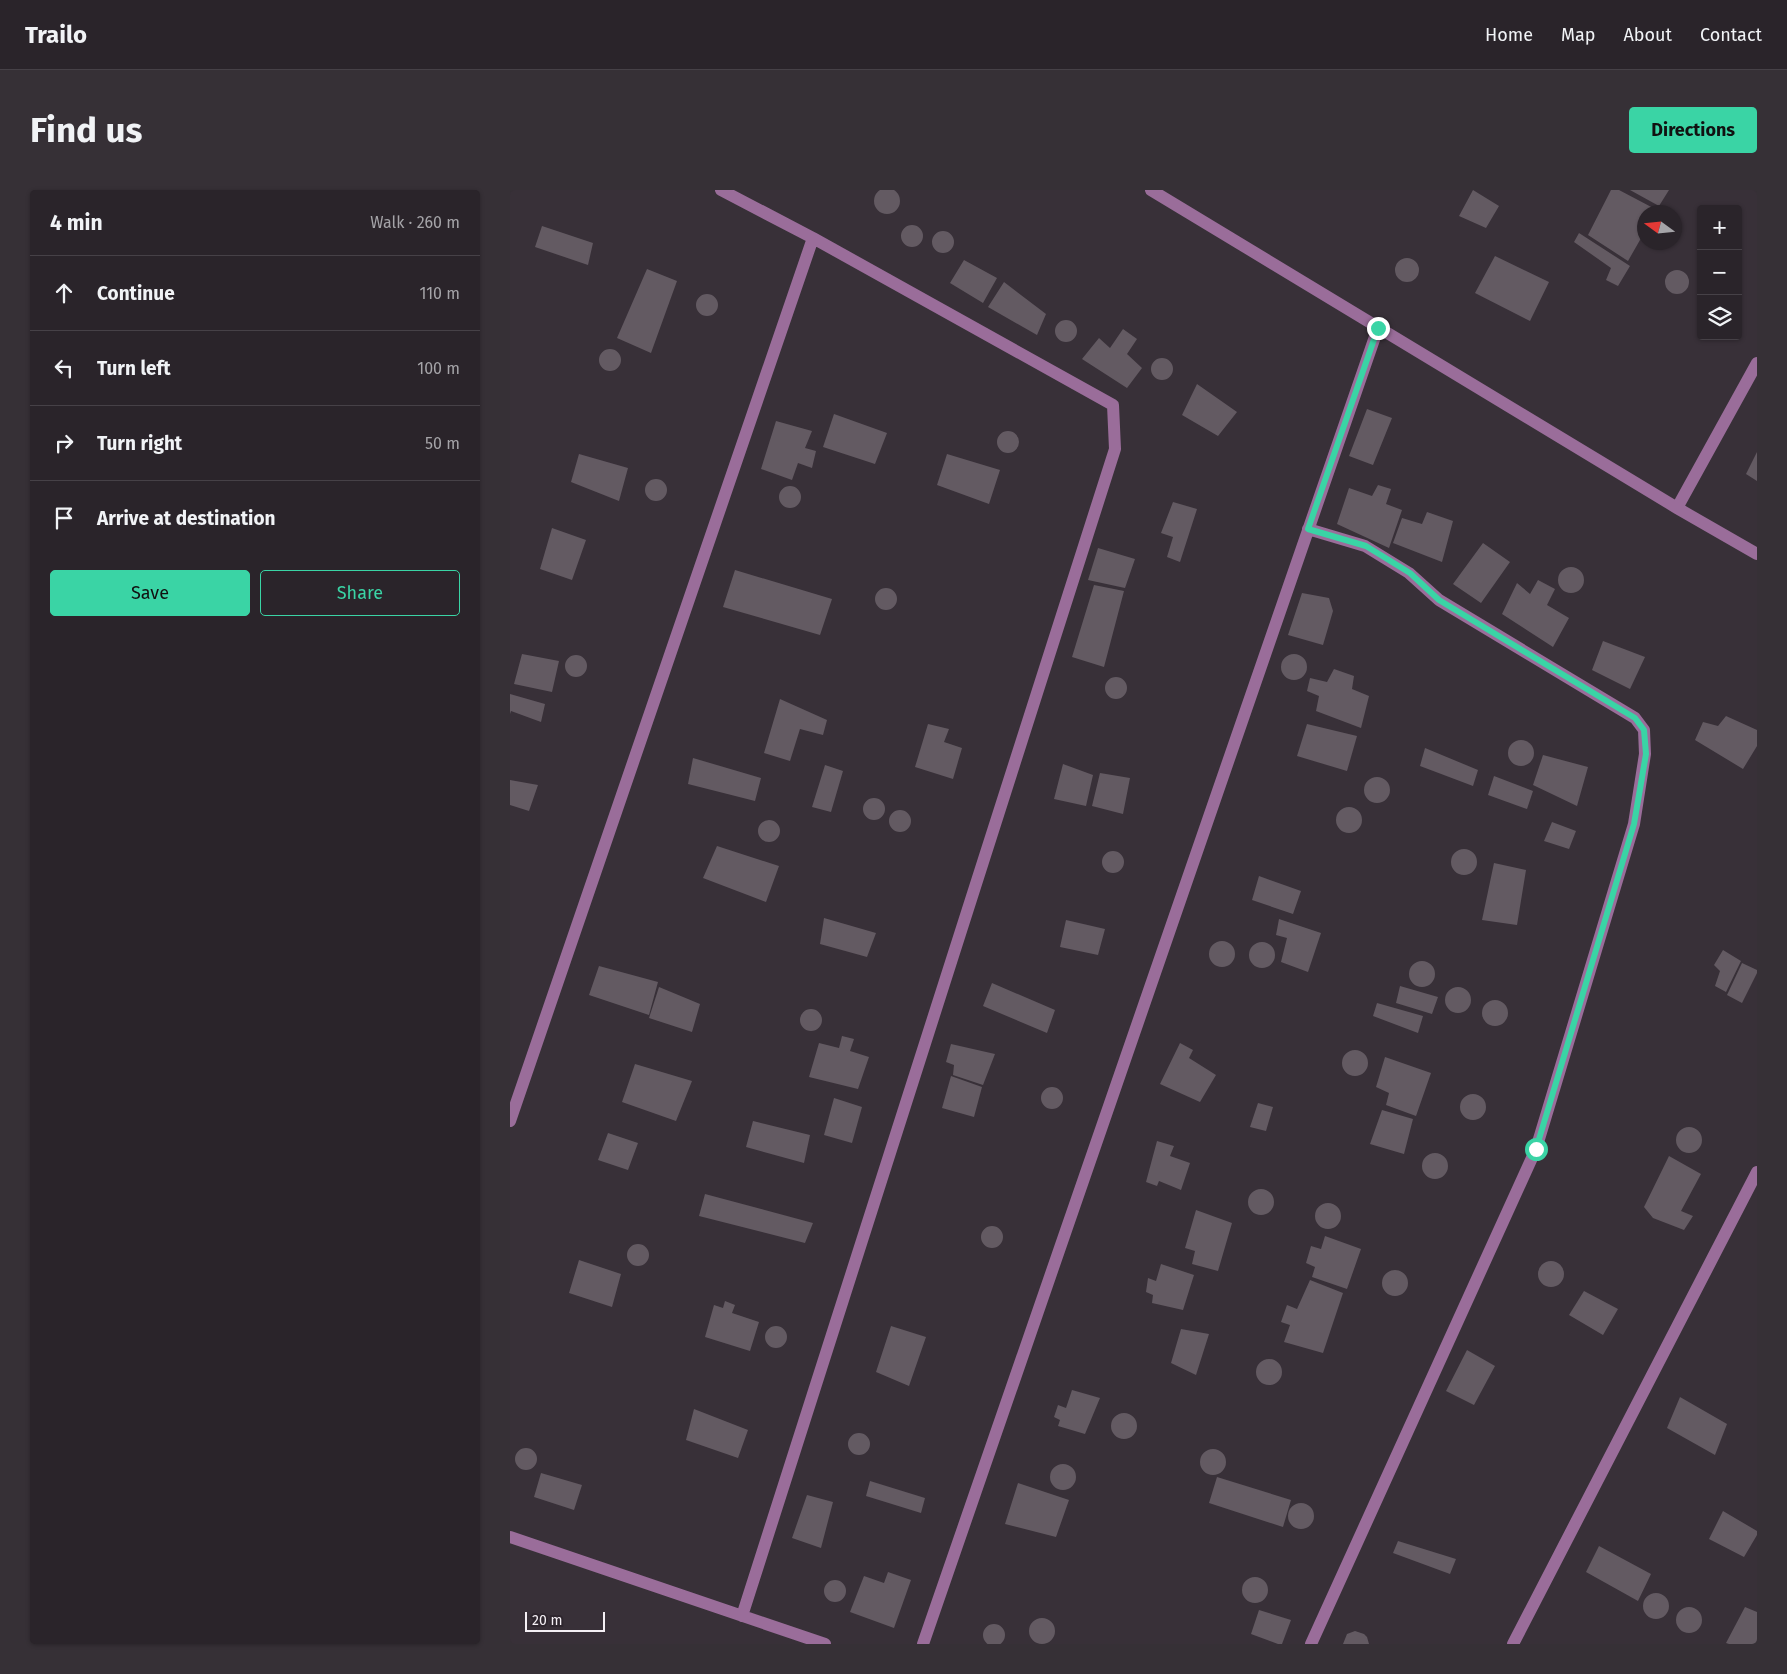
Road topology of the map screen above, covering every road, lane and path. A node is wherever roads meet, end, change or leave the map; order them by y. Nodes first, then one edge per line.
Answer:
1 (721, 190) edge
2 (1151, 190) edge
3 (813, 238) junction
4 (1378, 328) junction
5 (1757, 363) edge
6 (1677, 508) junction
7 (1308, 529) junction
8 (1757, 554) edge
9 (510, 1121) edge
10 (1757, 1172) edge
11 (510, 1537) edge
12 (742, 1616) junction
13 (825, 1644) edge
14 (923, 1644) edge
15 (1311, 1644) edge
16 (1513, 1644) edge

1 - 3 street
2 - 4 street
3 - 9 street
3 - 12 street
4 - 6 street
4 - 7 street
5 - 6 street
6 - 8 street
7 - 14 street
7 - 15 street
10 - 16 street
11 - 12 street
12 - 13 street

